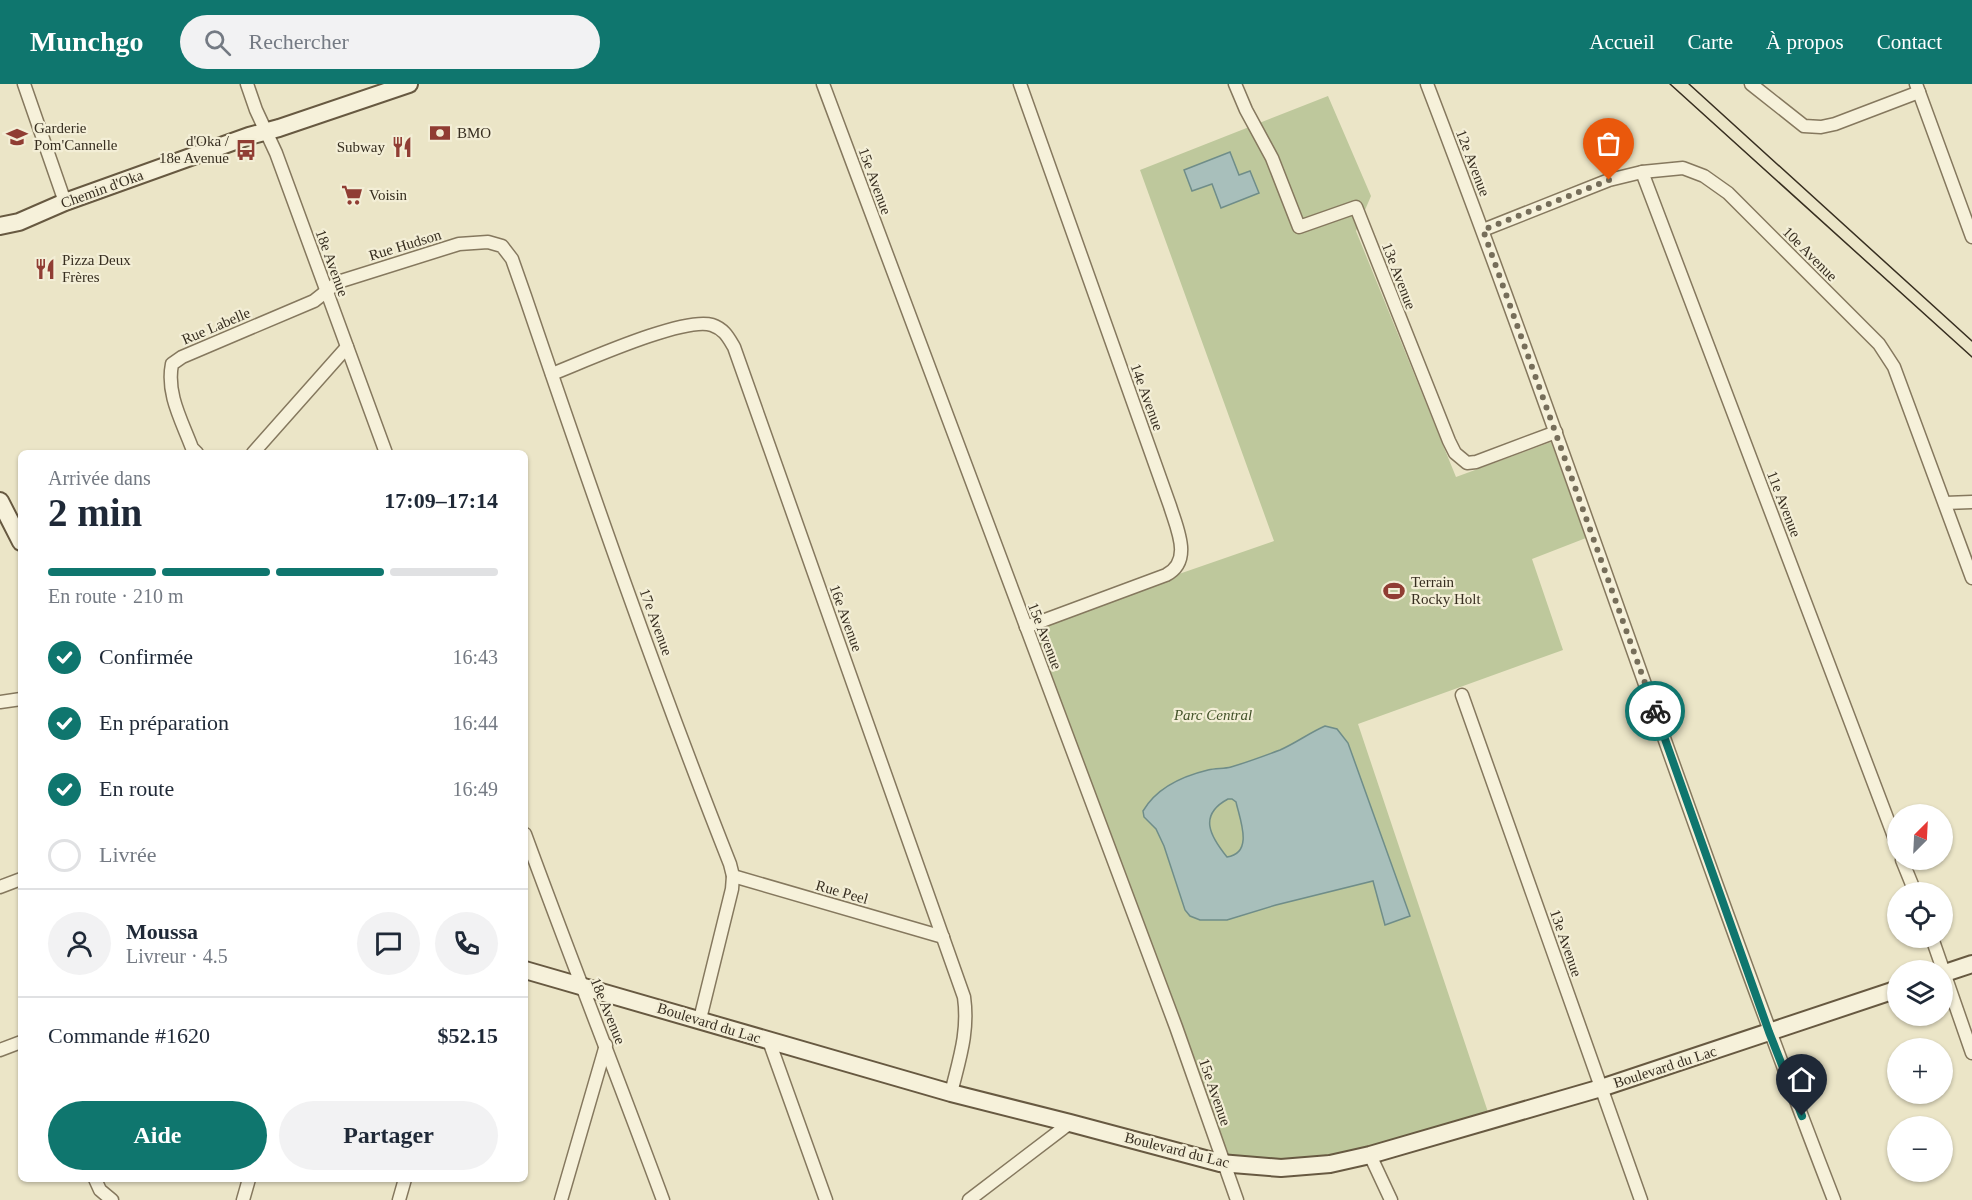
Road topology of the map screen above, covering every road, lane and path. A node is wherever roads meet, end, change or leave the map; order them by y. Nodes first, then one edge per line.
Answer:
1 (24, 84) edge
2 (247, 84) edge
3 (409, 84) edge
4 (823, 84) edge
5 (1020, 84) edge
6 (1235, 84) edge
7 (1427, 84) edge
8 (1752, 84) edge
9 (1917, 88) edge
10 (266, 131) junction
11 (1642, 172) junction
12 (65, 202) junction
13 (0, 226) edge
14 (1483, 230) junction
15 (1972, 237) edge
16 (498, 243) joint
17 (325, 292) junction
18 (347, 347) junction
19 (552, 374) junction
20 (1556, 432) junction
21 (194, 450) edge
22 (256, 450) edge
23 (385, 450) edge
24 (0, 501) edge
25 (1972, 502) edge
26 (1945, 504) junction
27 (18, 536) edge
28 (1972, 578) edge
29 (1026, 627) junction
30 (1462, 695) dead end
31 (18, 699) edge
32 (0, 702) edge
33 (1887, 818) edge
34 (528, 842) edge
35 (733, 876) junction
36 (18, 880) edge
37 (0, 887) edge
38 (943, 937) junction
39 (1972, 964) edge
40 (1953, 970) edge
41 (528, 971) edge
42 (580, 986) junction
43 (1887, 993) edge
44 (1953, 999) edge
45 (700, 1019) junction
46 (1769, 1032) junction
47 (769, 1041) junction
48 (18, 1043) edge
49 (606, 1045) junction
50 (0, 1050) edge
51 (1972, 1053) edge
52 (1601, 1088) junction
53 (951, 1093) junction
54 (1070, 1123) junction
55 (1370, 1155) junction
56 (1225, 1163) junction
57 (96, 1182) edge
58 (248, 1182) edge
59 (404, 1182) edge
60 (971, 1199) edge
61 (112, 1200) edge
62 (243, 1200) edge
63 (399, 1200) edge
64 (561, 1200) edge
65 (663, 1200) edge
66 (826, 1200) edge
67 (1238, 1200) edge
68 (1391, 1200) edge
69 (1641, 1200) edge
70 (1834, 1200) edge

1 - 12 street
2 - 10 street, 18e Avenue
3 - 10 street, Chemin d'Oka
4 - 29 street, 15e Avenue
5 - 29 street, 14e Avenue
6 - 20 street, 13e Avenue
7 - 14 street, 12e Avenue
8 - 9 street
9 - 15 street
10 - 12 street, Chemin d'Oka
10 - 17 street, 18e Avenue
11 - 14 street, 10e Avenue
11 - 26 street, 10e Avenue
11 - 33 street, 11e Avenue
12 - 13 street, Chemin d'Oka
14 - 20 street, 12e Avenue
16 - 17 street, Rue Hudson
16 - 19 street, 17e Avenue
17 - 18 street, 18e Avenue
17 - 21 street, Rue Labelle
18 - 22 street
18 - 23 street, 18e Avenue
19 - 35 street, 17e Avenue
19 - 38 street, 16e Avenue
20 - 46 street, 12e Avenue
24 - 27 street
25 - 26 street
26 - 28 street, 10e Avenue
29 - 56 street, 15e Avenue
30 - 52 street, 13e Avenue
31 - 32 street
34 - 42 street, 18e Avenue
35 - 38 street, Rue Peel
35 - 45 street, 17e Avenue
36 - 37 street
38 - 53 street, 16e Avenue
39 - 40 street
41 - 42 street, Boulevard du Lac
42 - 45 street, Boulevard du Lac
42 - 49 street, 18e Avenue
43 - 46 street, Boulevard du Lac
44 - 51 street
45 - 47 street, Boulevard du Lac
46 - 52 street, Boulevard du Lac
46 - 70 street, 12e Avenue
47 - 53 street, Boulevard du Lac
47 - 66 street
48 - 50 street
49 - 64 street
49 - 65 street, 18e Avenue
52 - 55 street, Boulevard du Lac
52 - 69 street, 13e Avenue
53 - 54 street, Boulevard du Lac
54 - 56 street, Boulevard du Lac
54 - 60 street
55 - 56 street, Boulevard du Lac
55 - 68 street
56 - 67 street, 15e Avenue
57 - 61 street
58 - 62 street
59 - 63 street

